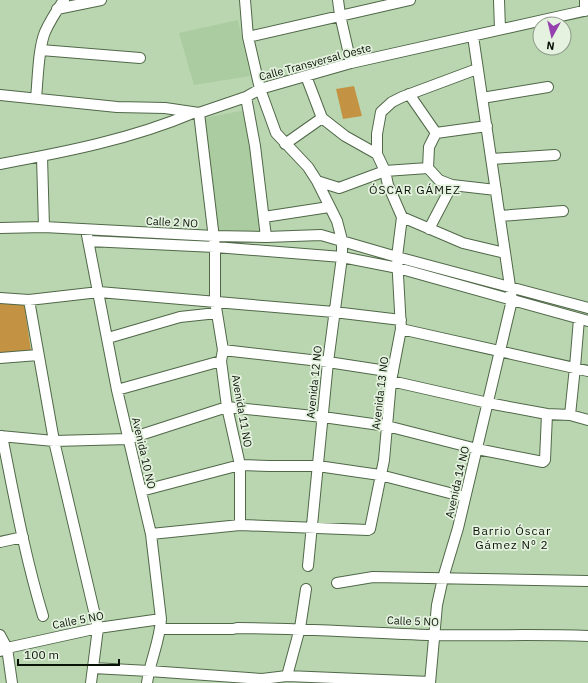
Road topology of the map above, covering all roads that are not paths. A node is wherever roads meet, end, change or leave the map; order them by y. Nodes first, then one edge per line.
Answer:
1 (64, 0) edge
2 (100, 0) edge
3 (245, 0) edge
4 (338, 0) edge
5 (410, 0) edge
6 (499, 0) edge
7 (585, 0) edge
8 (387, 3) edge
9 (57, 10) junction
10 (586, 10) edge
11 (340, 16) junction
12 (500, 29) junction
13 (473, 36) junction
14 (248, 37) junction
15 (41, 50) junction
16 (140, 58) dead end
17 (351, 63) junction
18 (477, 69) junction
19 (306, 76) junction
20 (548, 87) dead end
21 (260, 89) junction
22 (409, 94) junction
23 (0, 95) edge
24 (246, 97) junction
25 (36, 98) junction
26 (482, 98) junction
27 (197, 112) junction
28 (322, 118) junction
29 (487, 126) junction
30 (436, 133) junction
31 (285, 144) junction
32 (377, 154) junction
33 (555, 155) dead end
34 (42, 156) junction
35 (492, 159) junction
36 (0, 164) edge
37 (428, 168) junction
38 (385, 171) junction
39 (317, 181) junction
40 (452, 185) junction
41 (339, 188) junction
42 (496, 190) junction
43 (328, 203) junction
44 (563, 211) dead end
45 (500, 216) junction
46 (402, 217) junction
47 (264, 218) junction
48 (44, 227) junction
49 (0, 228) edge
50 (86, 229) junction
51 (429, 229) junction
52 (214, 236) junction
53 (266, 237) junction
54 (89, 240) junction
55 (342, 240) junction
56 (215, 248) junction
57 (505, 253) junction
58 (342, 257) junction
59 (397, 258) junction
60 (398, 268) junction
61 (510, 287) junction
62 (99, 292) junction
63 (0, 298) edge
64 (29, 300) junction
65 (512, 300) junction
66 (215, 302) junction
67 (588, 308) edge
68 (334, 312) junction
69 (217, 313) junction
70 (583, 320) edge
71 (401, 325) junction
72 (108, 338) junction
73 (223, 350) junction
74 (499, 351) junction
75 (38, 355) junction
76 (0, 358) edge
77 (221, 361) junction
78 (328, 362) junction
79 (575, 367) junction
80 (588, 371) edge
81 (392, 377) junction
82 (117, 390) junction
83 (488, 403) junction
84 (227, 406) junction
85 (547, 414) junction
86 (570, 415) junction
87 (323, 417) junction
88 (588, 420) edge
89 (387, 426) junction
90 (1, 436) edge
91 (128, 439) junction
92 (54, 441) junction
93 (477, 449) junction
94 (240, 465) junction
95 (318, 466) junction
96 (380, 476) junction
97 (141, 491) junction
98 (465, 497) junction
99 (240, 525) junction
100 (311, 527) junction
101 (151, 534) junction
102 (23, 537) junction
103 (0, 542) edge
104 (308, 566) dead end
105 (443, 578) junction
106 (588, 581) edge
107 (337, 583) dead end
108 (306, 589) dead end
109 (43, 616) dead end
110 (161, 624) junction
111 (98, 628) junction
112 (300, 628) junction
113 (0, 635) edge
114 (434, 635) junction
115 (588, 636) edge
116 (4, 650) edge
117 (93, 668) junction
118 (149, 671) junction
119 (288, 676) junction
120 (261, 681) edge
121 (430, 682) edge
122 (12, 683) edge
123 (91, 683) edge
124 (147, 683) edge

1 - 9 street
2 - 9 street
3 - 14 street, Avenida 12 NO
4 - 11 street
5 - 8 street
6 - 12 street
7 - 10 street
8 - 11 street
9 - 15 street
10 - 12 street, Calle Transversal Oeste
11 - 14 street
11 - 17 street
12 - 13 street, Calle Transversal Oeste
13 - 17 street, Calle Transversal Oeste
13 - 18 street, Avenida 14 NO
14 - 21 street, Avenida 12 NO
15 - 16 street
15 - 25 street
17 - 19 street, Calle Transversal Oeste
18 - 22 street
18 - 26 street, Avenida 14 NO
19 - 21 street, Calle Transversal Oeste
19 - 28 street
20 - 26 street
21 - 24 street, Calle Transversal Oeste
21 - 31 street, Avenida 12 NO
22 - 30 street
22 - 32 street
23 - 25 street, Calle Transversal Oeste
24 - 27 street, Calle Transversal Oeste
24 - 47 street
25 - 27 street, Calle Transversal Oeste
26 - 29 street, Avenida 14 NO
27 - 34 street
27 - 52 street, Avenida 11 NO
28 - 31 street
28 - 32 street
29 - 30 street
29 - 35 street, Avenida 14 NO
30 - 37 street
31 - 39 street, Avenida 12 NO
32 - 38 street
33 - 35 street
34 - 36 street
34 - 48 street
35 - 42 street, Avenida 14 NO
37 - 38 street
37 - 40 street
38 - 41 street
38 - 46 street
39 - 41 street
39 - 43 street, Avenida 12 NO
40 - 42 street
40 - 51 street
41 - 43 street
42 - 45 street, Avenida 14 NO
43 - 47 street
43 - 55 street, Avenida 12 NO
44 - 45 street
45 - 57 street, Avenida 14 NO
46 - 51 street
46 - 59 street, Avenida 13 NO
47 - 53 street
48 - 49 street, Calle 2 NO
48 - 50 street, Calle 2 NO
50 - 52 street, Calle 2 NO
50 - 54 street, Avenida 10 NO
51 - 57 street
52 - 53 street, Calle 2 NO
52 - 56 street, Avenida 11 NO
53 - 55 street, Calle 2 NO
54 - 56 street
54 - 62 street, Avenida 10 NO
55 - 58 street, Avenida 12 NO
55 - 59 street, Calle 2 NO
56 - 58 street
56 - 66 street, Avenida 11 NO
57 - 61 street, Avenida 14 NO
58 - 60 street
58 - 68 street, Avenida 12 NO
59 - 60 street, Avenida 13 NO
59 - 61 street, Calle 2 NO
60 - 65 street
60 - 71 street, Avenida 13 NO
61 - 65 street, Avenida 14 NO
61 - 67 street, Calle 2 NO
62 - 64 street
62 - 66 street
62 - 72 street, Avenida 10 NO
63 - 64 street
64 - 75 street
65 - 70 street
65 - 74 street, Avenida 14 NO
66 - 68 street
66 - 69 street, Avenida 11 NO
68 - 71 street
68 - 78 street, Avenida 12 NO
69 - 72 street
69 - 73 street, Avenida 11 NO
70 - 79 street
71 - 74 street
71 - 81 street, Avenida 13 NO
72 - 82 street, Avenida 10 NO
73 - 77 street, Avenida 11 NO
73 - 78 street
74 - 79 street
74 - 83 street, Avenida 14 NO
75 - 76 street
75 - 92 street
77 - 82 street
77 - 84 street, Avenida 11 NO
78 - 81 street
78 - 87 street, Avenida 12 NO
79 - 80 street
79 - 86 street
81 - 83 street
81 - 89 street, Avenida 13 NO
82 - 91 street, Avenida 10 NO
83 - 85 street
83 - 93 street, Avenida 14 NO
84 - 87 street
84 - 91 street
84 - 94 street, Avenida 11 NO
85 - 86 street
85 - 93 street
86 - 88 street
87 - 89 street
87 - 95 street, Avenida 12 NO
89 - 93 street
89 - 96 street, Avenida 13 NO
90 - 92 street
90 - 102 street
91 - 92 street
91 - 97 street, Avenida 10 NO
92 - 111 street
93 - 98 street, Avenida 14 NO
94 - 95 street
94 - 97 street
94 - 99 street, Avenida 11 NO
95 - 96 street
95 - 100 street, Avenida 12 NO
96 - 98 street
96 - 100 street, Avenida 13 NO
97 - 101 street, Avenida 10 NO
98 - 105 street, Avenida 14 NO
99 - 100 street
99 - 101 street
100 - 104 street, Avenida 12 NO
101 - 110 street, Avenida 10 NO
102 - 103 street
102 - 109 street
105 - 106 street
105 - 107 street
105 - 114 street, Avenida 14 NO
108 - 112 street
110 - 111 street, Calle 5 NO
110 - 112 street, Calle 5 NO
110 - 118 street, Avenida 10 NO
111 - 116 street, Calle 5 NO
111 - 117 street
112 - 114 street, Calle 5 NO
112 - 119 street
113 - 116 street
114 - 115 street, Calle 5 NO
114 - 121 street, Avenida 14 NO
116 - 122 street
117 - 118 street
117 - 123 street
118 - 120 street
118 - 124 street, Avenida 10 NO
119 - 120 street
119 - 121 street

